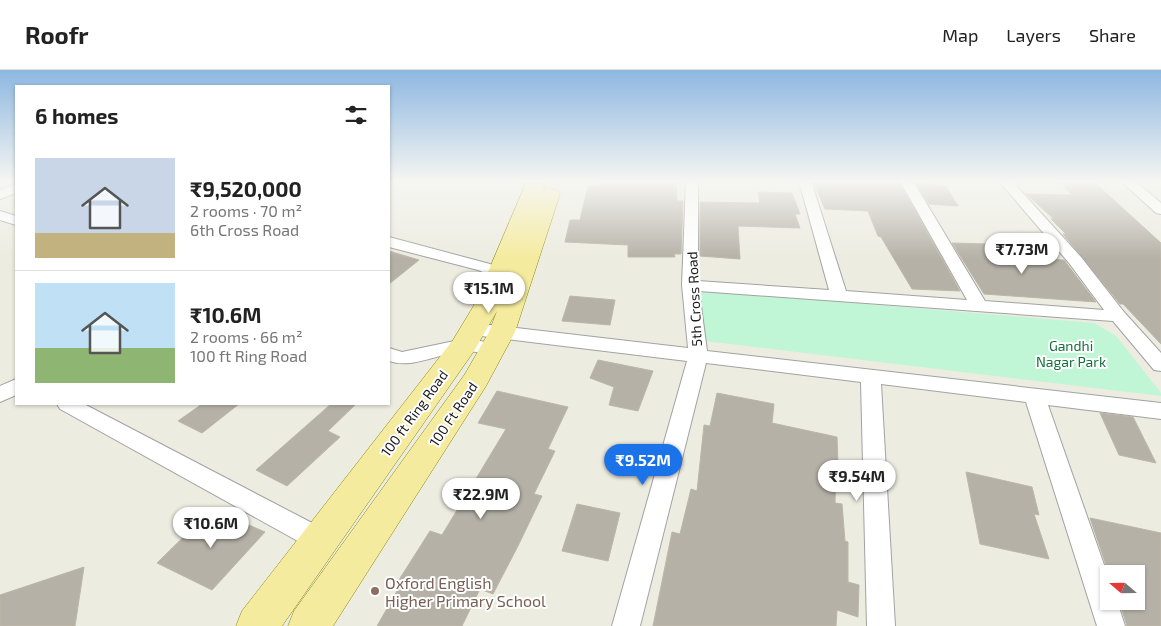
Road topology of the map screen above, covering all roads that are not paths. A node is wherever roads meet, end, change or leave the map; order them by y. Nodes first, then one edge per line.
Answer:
1 (526, 207) edge
2 (542, 207) edge
3 (692, 207) edge
4 (813, 207) edge
5 (921, 207) edge
6 (1029, 207) edge
7 (0, 215) edge
8 (15, 221) edge
9 (390, 242) edge
10 (499, 274) junction
11 (690, 285) junction
12 (839, 295) junction
13 (978, 305) junction
14 (1118, 316) junction
15 (483, 338) junction
16 (390, 354) edge
17 (698, 356) junction
18 (1161, 364) edge
19 (871, 377) junction
20 (15, 387) edge
21 (0, 396) edge
22 (1035, 396) junction
23 (69, 405) edge
24 (1161, 411) edge
25 (318, 544) junction
26 (257, 626) edge
27 (309, 626) edge
28 (626, 626) edge
29 (881, 626) edge
30 (1111, 626) edge

1 - 10 main road, 100 ft Ring Road
2 - 15 main road, 100 Ft Road
3 - 11 street, 5th Cross Road
4 - 12 street
5 - 13 street
6 - 14 street
7 - 8 street
9 - 10 street
10 - 15 main road, 100 ft Ring Road
11 - 12 street
11 - 17 street, 5th Cross Road
12 - 13 street
13 - 14 street
14 - 18 street
15 - 16 street
15 - 17 street
15 - 25 main road, 100 ft Ring Road
15 - 27 main road, 100 Ft Road
17 - 19 street
17 - 28 street
19 - 22 street
19 - 29 street
20 - 21 street
22 - 24 street
22 - 30 street
23 - 25 street
25 - 26 main road, 100 ft Ring Road

